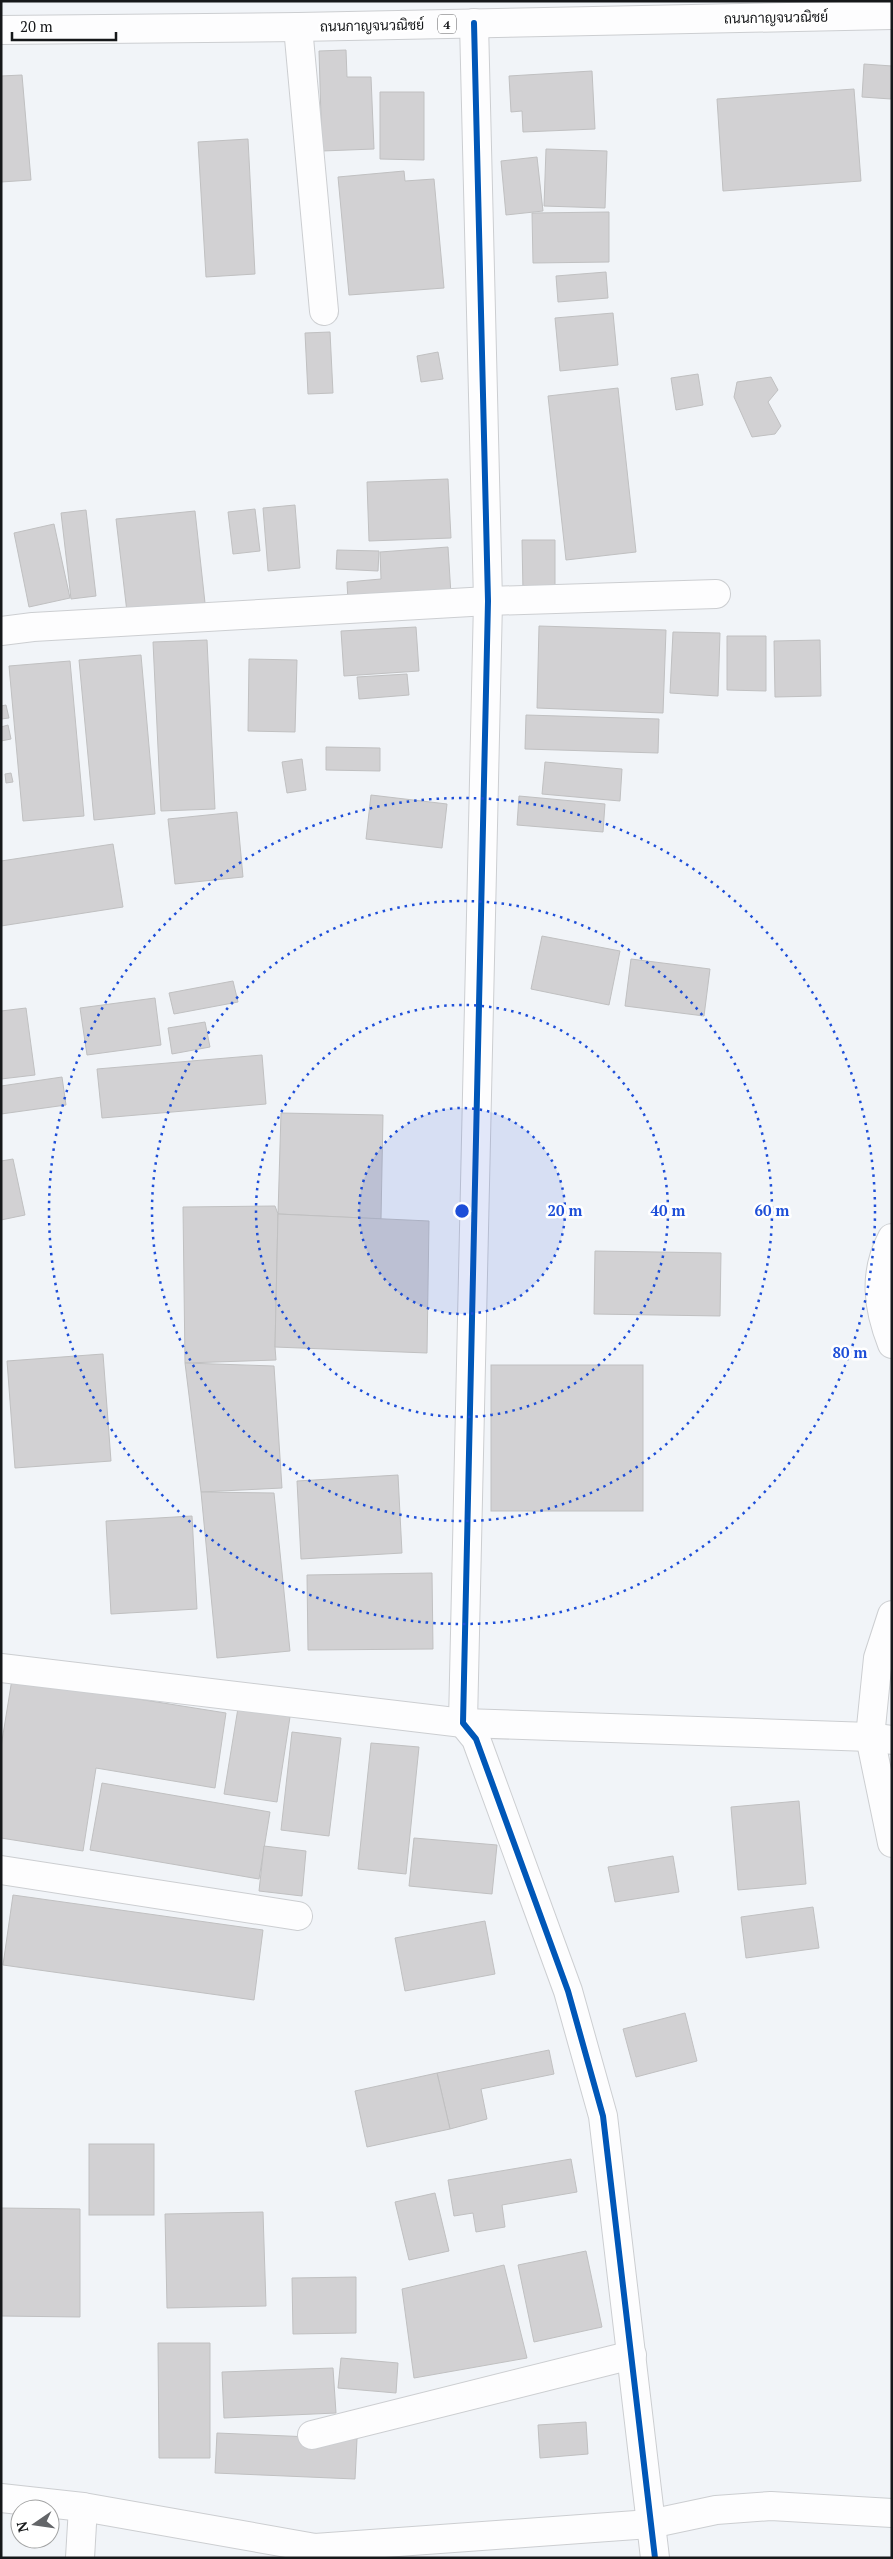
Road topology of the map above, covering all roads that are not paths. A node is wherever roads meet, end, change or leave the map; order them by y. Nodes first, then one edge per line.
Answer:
1 (892, 15) edge
2 (474, 23) junction
3 (298, 27) junction
4 (1, 30) edge
5 (324, 311) dead end
6 (716, 594) dead end
7 (488, 601) junction
8 (1, 631) edge
9 (892, 1238) edge
10 (892, 1344) edge
11 (892, 1615) edge
12 (1, 1668) edge
13 (463, 1723) junction
14 (881, 1738) edge
15 (892, 1843) edge
16 (1, 1870) edge
17 (298, 1916) dead end
18 (632, 2355) junction
19 (312, 2435) dead end
20 (1, 2498) edge
21 (83, 2508) junction
22 (892, 2513) edge
23 (650, 2524) junction
24 (315, 2553) edge
25 (80, 2558) edge
26 (655, 2558) edge

1 - 2 main road, ถนนกาญจนวณิชย์ / 4
2 - 3 main road, ถนนกาญจนวณิชย์ / 4
2 - 7 main road
3 - 4 main road, ถนนกาญจนวณิชย์ / 4
3 - 5 main road
6 - 7 main road
7 - 8 main road
7 - 13 main road
9 - 10 main road
11 - 14 main road
12 - 13 main road
13 - 14 main road
13 - 18 main road
14 - 15 main road
16 - 17 main road
18 - 19 main road
18 - 23 main road
20 - 21 main road
21 - 24 main road
21 - 25 main road
22 - 23 main road
23 - 24 main road
23 - 26 main road

